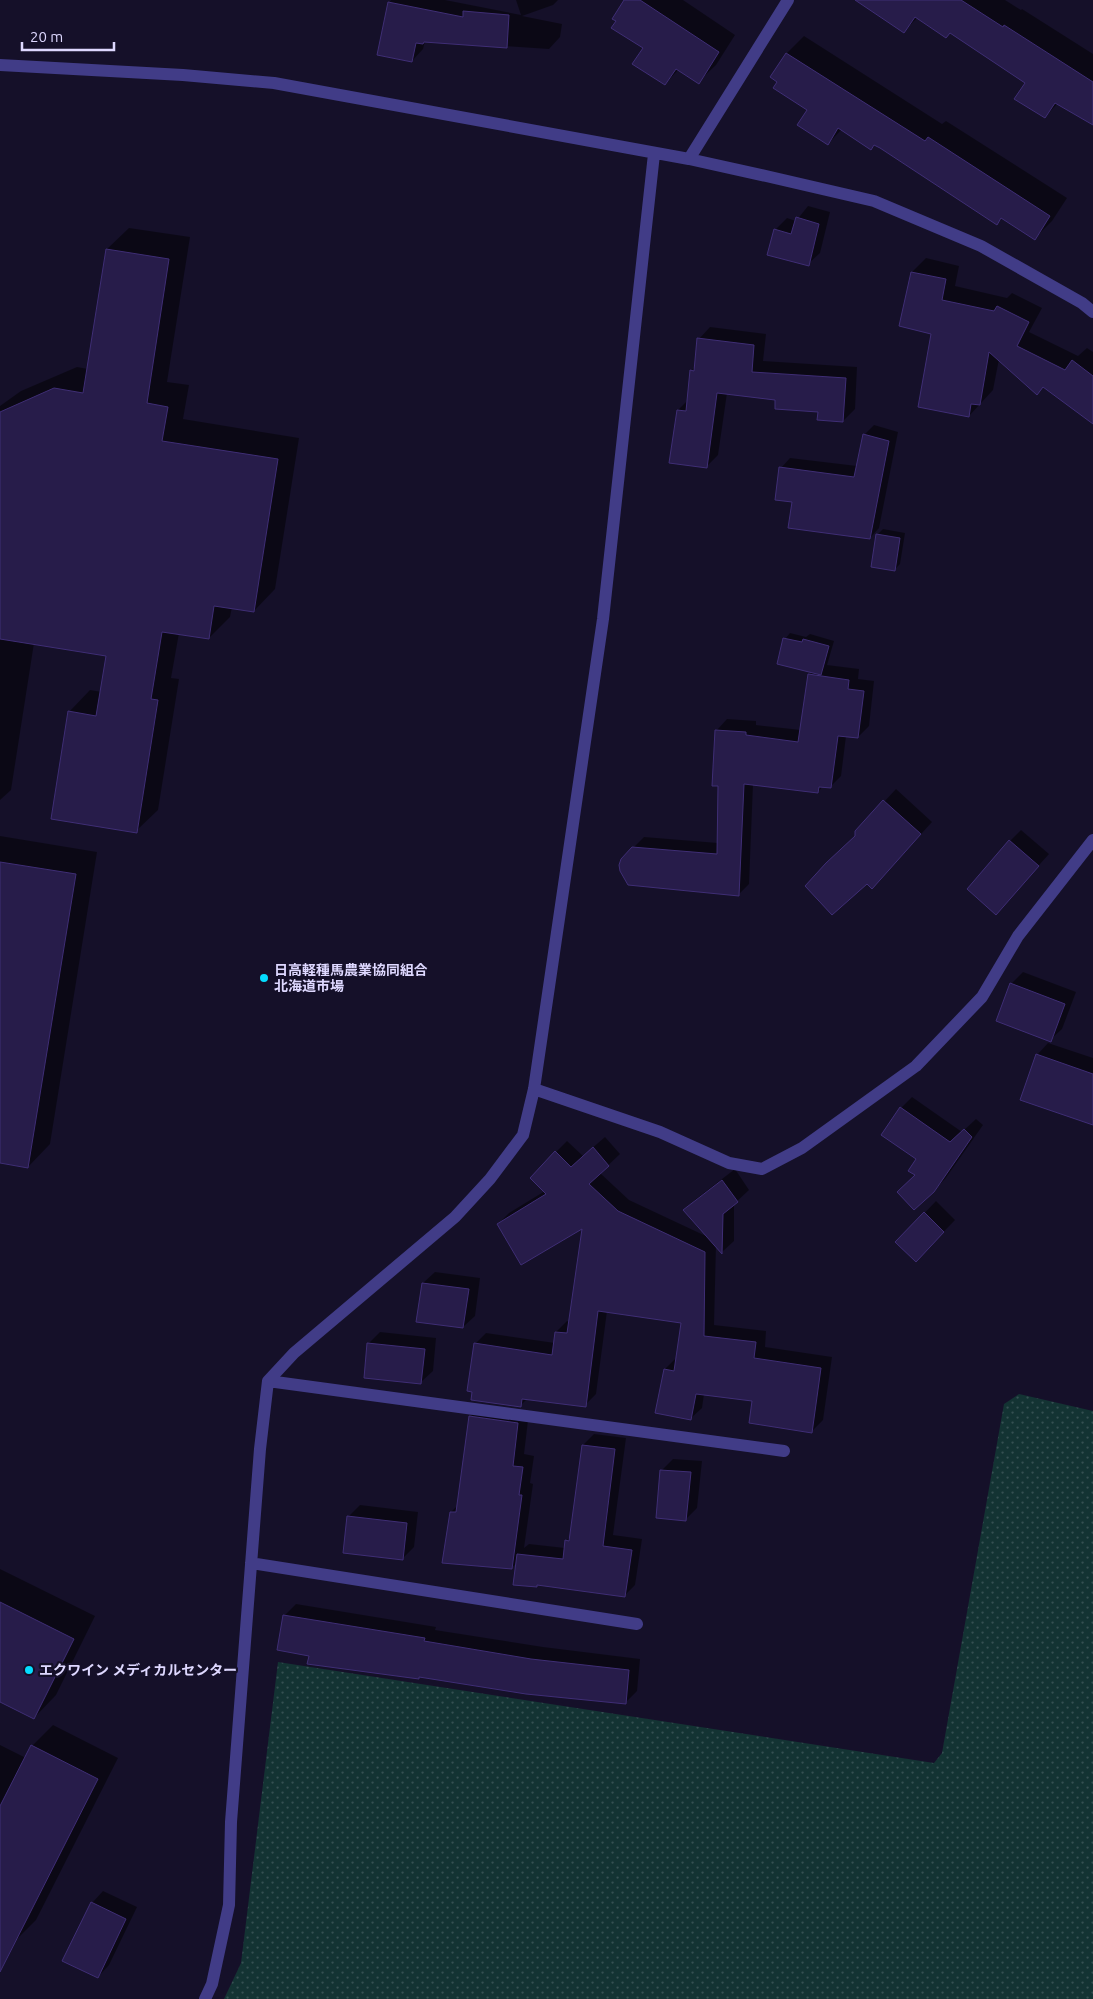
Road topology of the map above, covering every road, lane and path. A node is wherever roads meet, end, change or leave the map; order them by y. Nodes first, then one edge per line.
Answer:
1 (788, 0) edge
2 (0, 65) edge
3 (654, 154) junction
4 (689, 159) junction
5 (1093, 312) edge
6 (1093, 840) edge
7 (534, 1089) junction
8 (268, 1381) junction
9 (784, 1451) dead end
10 (251, 1563) junction
11 (637, 1624) dead end
12 (205, 1999) edge

1 - 4 street
2 - 3 street
3 - 4 street
3 - 7 street
4 - 5 street
6 - 7 street
7 - 8 street
8 - 9 street
8 - 10 street
10 - 11 street
10 - 12 street

